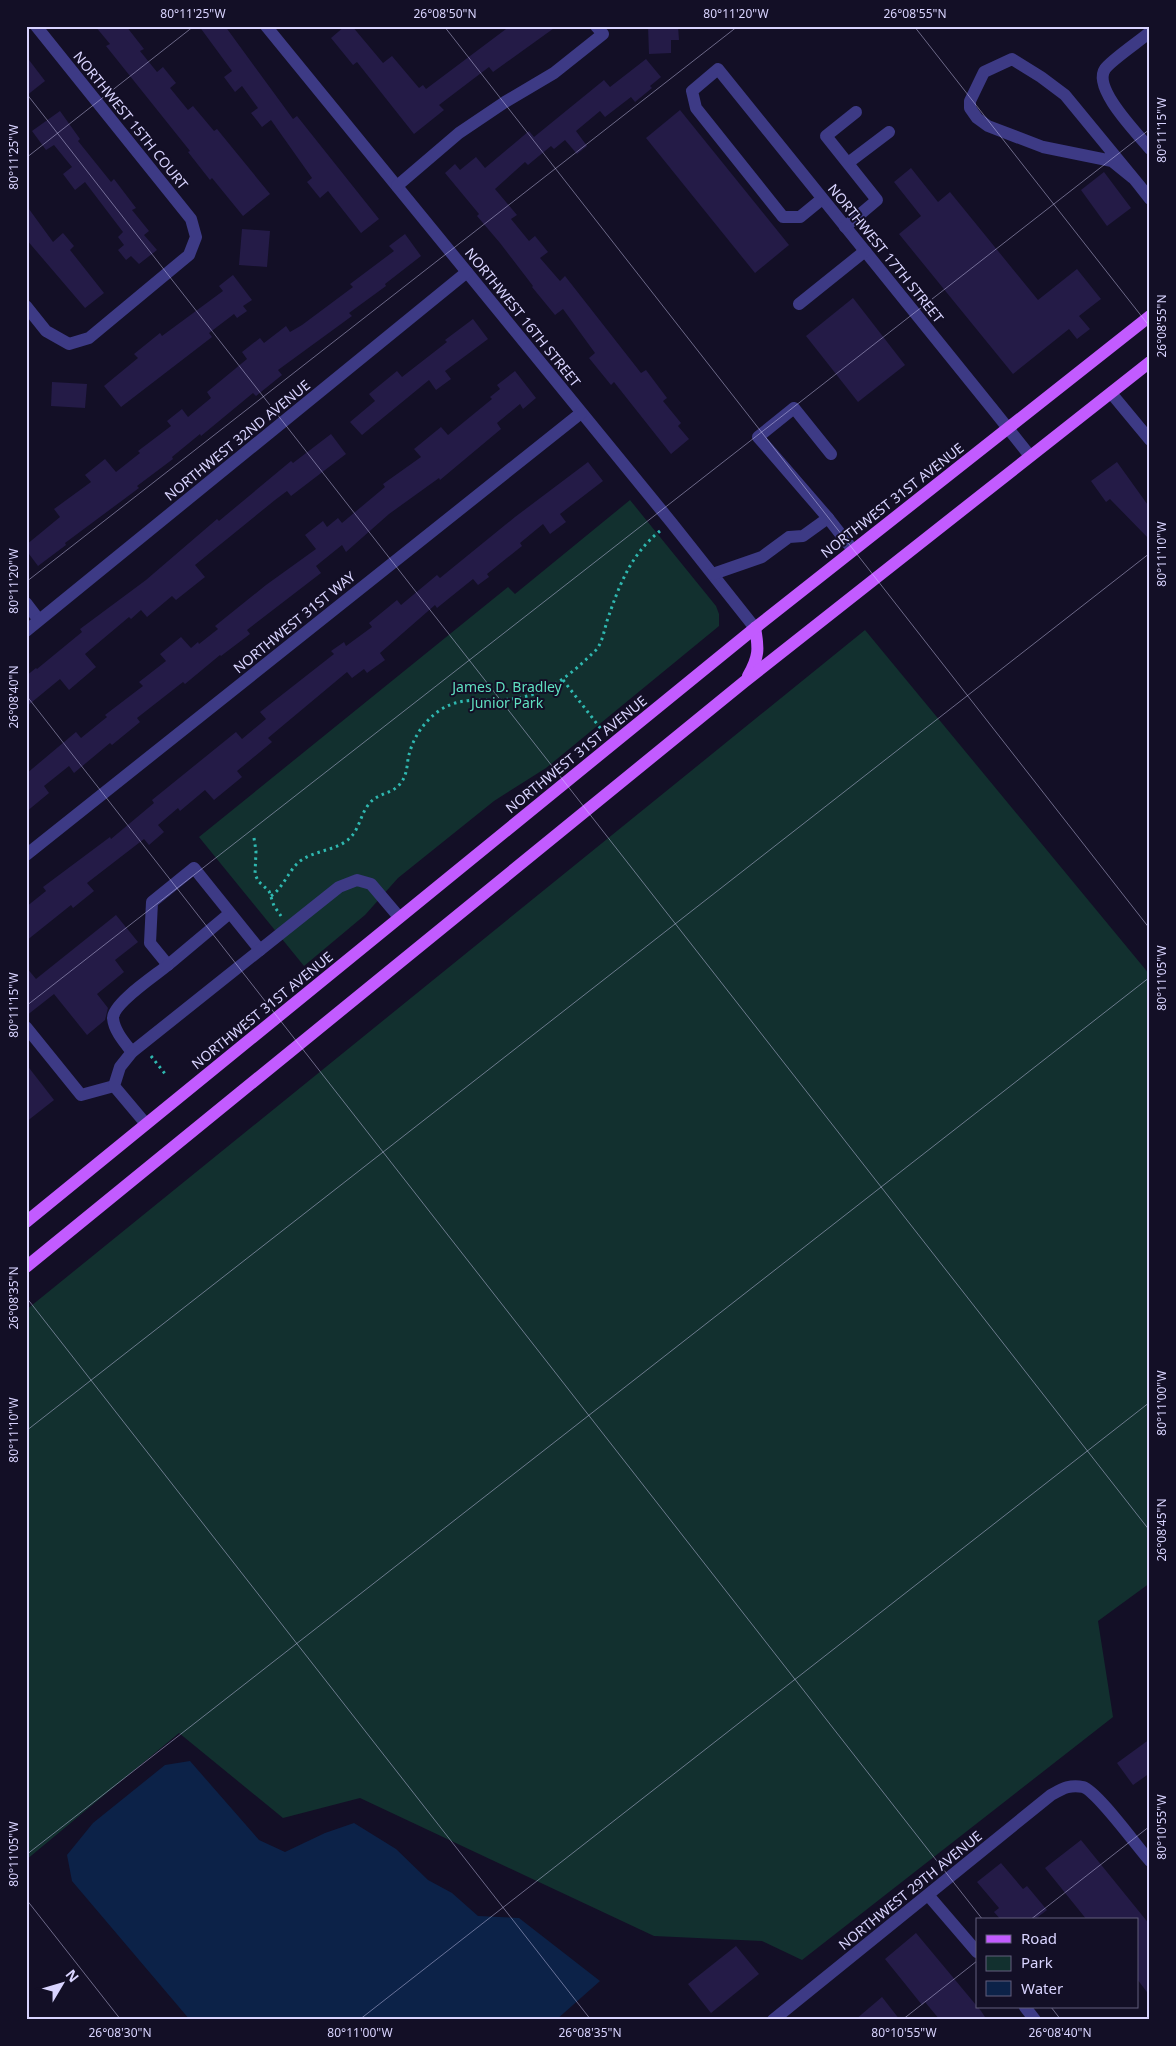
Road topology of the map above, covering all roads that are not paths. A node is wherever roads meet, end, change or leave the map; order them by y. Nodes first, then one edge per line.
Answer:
1 (36, 26) edge
2 (266, 26) edge
3 (599, 30) edge
4 (1150, 32) edge
5 (856, 112) dead end
6 (889, 132) dead end
7 (1150, 149) edge
8 (848, 163) junction
9 (1133, 178) junction
10 (397, 186) junction
11 (822, 198) junction
12 (1150, 199) edge
13 (845, 227) junction
14 (865, 251) junction
15 (467, 272) junction
16 (799, 304) dead end
17 (26, 306) edge
18 (1150, 316) edge
19 (1150, 362) edge
20 (1110, 393) junction
21 (581, 413) junction
22 (1008, 428) junction
23 (1150, 440) edge
24 (831, 454) dead end
25 (1030, 456) junction
26 (828, 518) junction
27 (853, 550) junction
28 (713, 574) junction
29 (26, 603) edge
30 (39, 620) junction
31 (755, 628) junction
32 (26, 631) edge
33 (744, 682) junction
34 (26, 855) edge
35 (230, 913) junction
36 (399, 918) junction
37 (260, 950) junction
38 (168, 965) junction
39 (26, 1027) edge
40 (132, 1052) junction
41 (114, 1086) junction
42 (146, 1124) junction
43 (26, 1222) edge
44 (26, 1267) edge
45 (1150, 1862) edge
46 (928, 1895) junction
47 (976, 1951) edge
48 (1026, 2008) edge
49 (790, 2015) edge
50 (773, 2020) edge
51 (1036, 2020) edge

1 - 17 street, NORTHWEST 15TH COURT
2 - 10 street, NORTHWEST 16TH STREET
3 - 10 street
4 - 7 street
5 - 8 street
6 - 8 street
8 - 13 street
9 - 9 street
9 - 12 street
10 - 15 street, NORTHWEST 16TH STREET
11 - 11 street, NORTHWEST 17TH STREET
11 - 13 street, NORTHWEST 17TH STREET
13 - 14 street, NORTHWEST 17TH STREET
14 - 16 street
14 - 22 street, NORTHWEST 17TH STREET
15 - 21 street, NORTHWEST 16TH STREET
15 - 30 street, NORTHWEST 32ND AVENUE
18 - 22 main road, NORTHWEST 31ST AVENUE
19 - 20 main road
20 - 23 street
20 - 25 main road
21 - 28 street, NORTHWEST 16TH STREET
21 - 34 street, NORTHWEST 31ST WAY
22 - 25 street, NORTHWEST 17TH STREET
22 - 27 main road, NORTHWEST 31ST AVENUE
24 - 26 street
25 - 33 main road
26 - 27 street
26 - 28 street
27 - 31 main road, NORTHWEST 31ST AVENUE
28 - 31 street, NORTHWEST 16TH STREET
29 - 30 street
30 - 32 street, NORTHWEST 32ND AVENUE
31 - 33 main road
31 - 36 main road, NORTHWEST 31ST AVENUE
33 - 44 main road
35 - 37 street
35 - 38 street
35 - 38 street
36 - 37 street
36 - 42 main road, NORTHWEST 31ST AVENUE
37 - 40 street
38 - 40 street
39 - 41 street
40 - 41 street
41 - 42 street
42 - 43 main road, NORTHWEST 31ST AVENUE
45 - 46 street, NORTHWEST 29TH AVENUE
46 - 47 street
46 - 49 street, NORTHWEST 29TH AVENUE
48 - 51 street
49 - 50 street, NORTHWEST 29TH AVENUE

